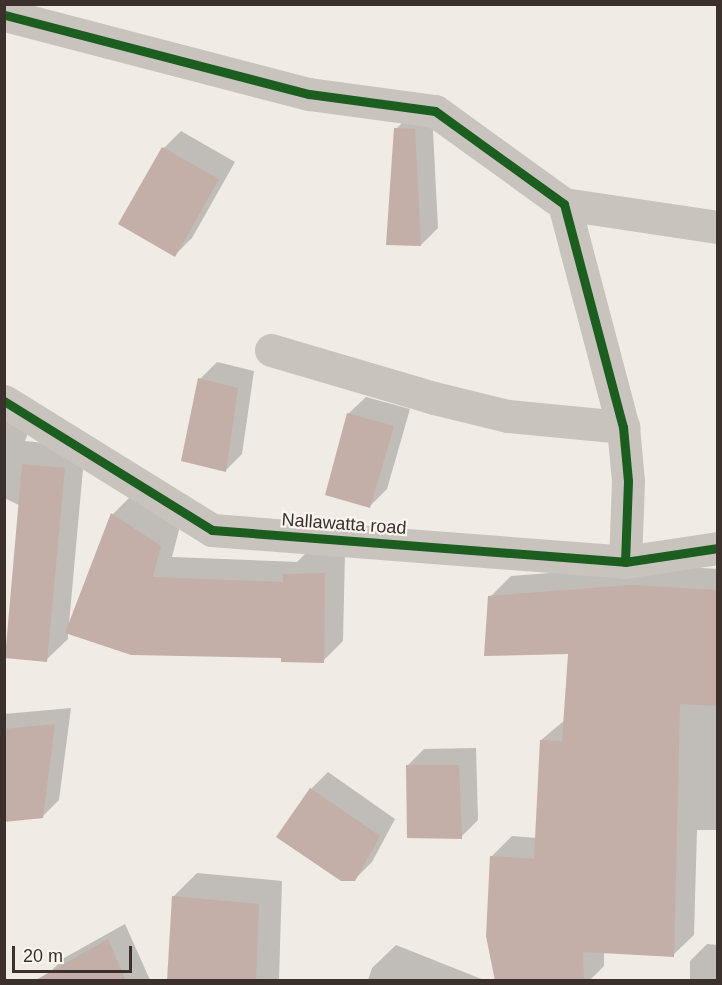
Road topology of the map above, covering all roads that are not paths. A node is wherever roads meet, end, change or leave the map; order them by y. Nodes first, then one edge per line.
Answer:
1 (5, 15) edge
2 (564, 204) junction
3 (717, 227) edge
4 (272, 350) dead end
5 (4, 401) edge
6 (623, 427) junction
7 (717, 548) edge
8 (625, 562) junction

1 - 2 street
2 - 3 street
2 - 6 street
4 - 6 street
5 - 8 street, Nallawatta road
6 - 8 street
7 - 8 street, Nallawatta road

